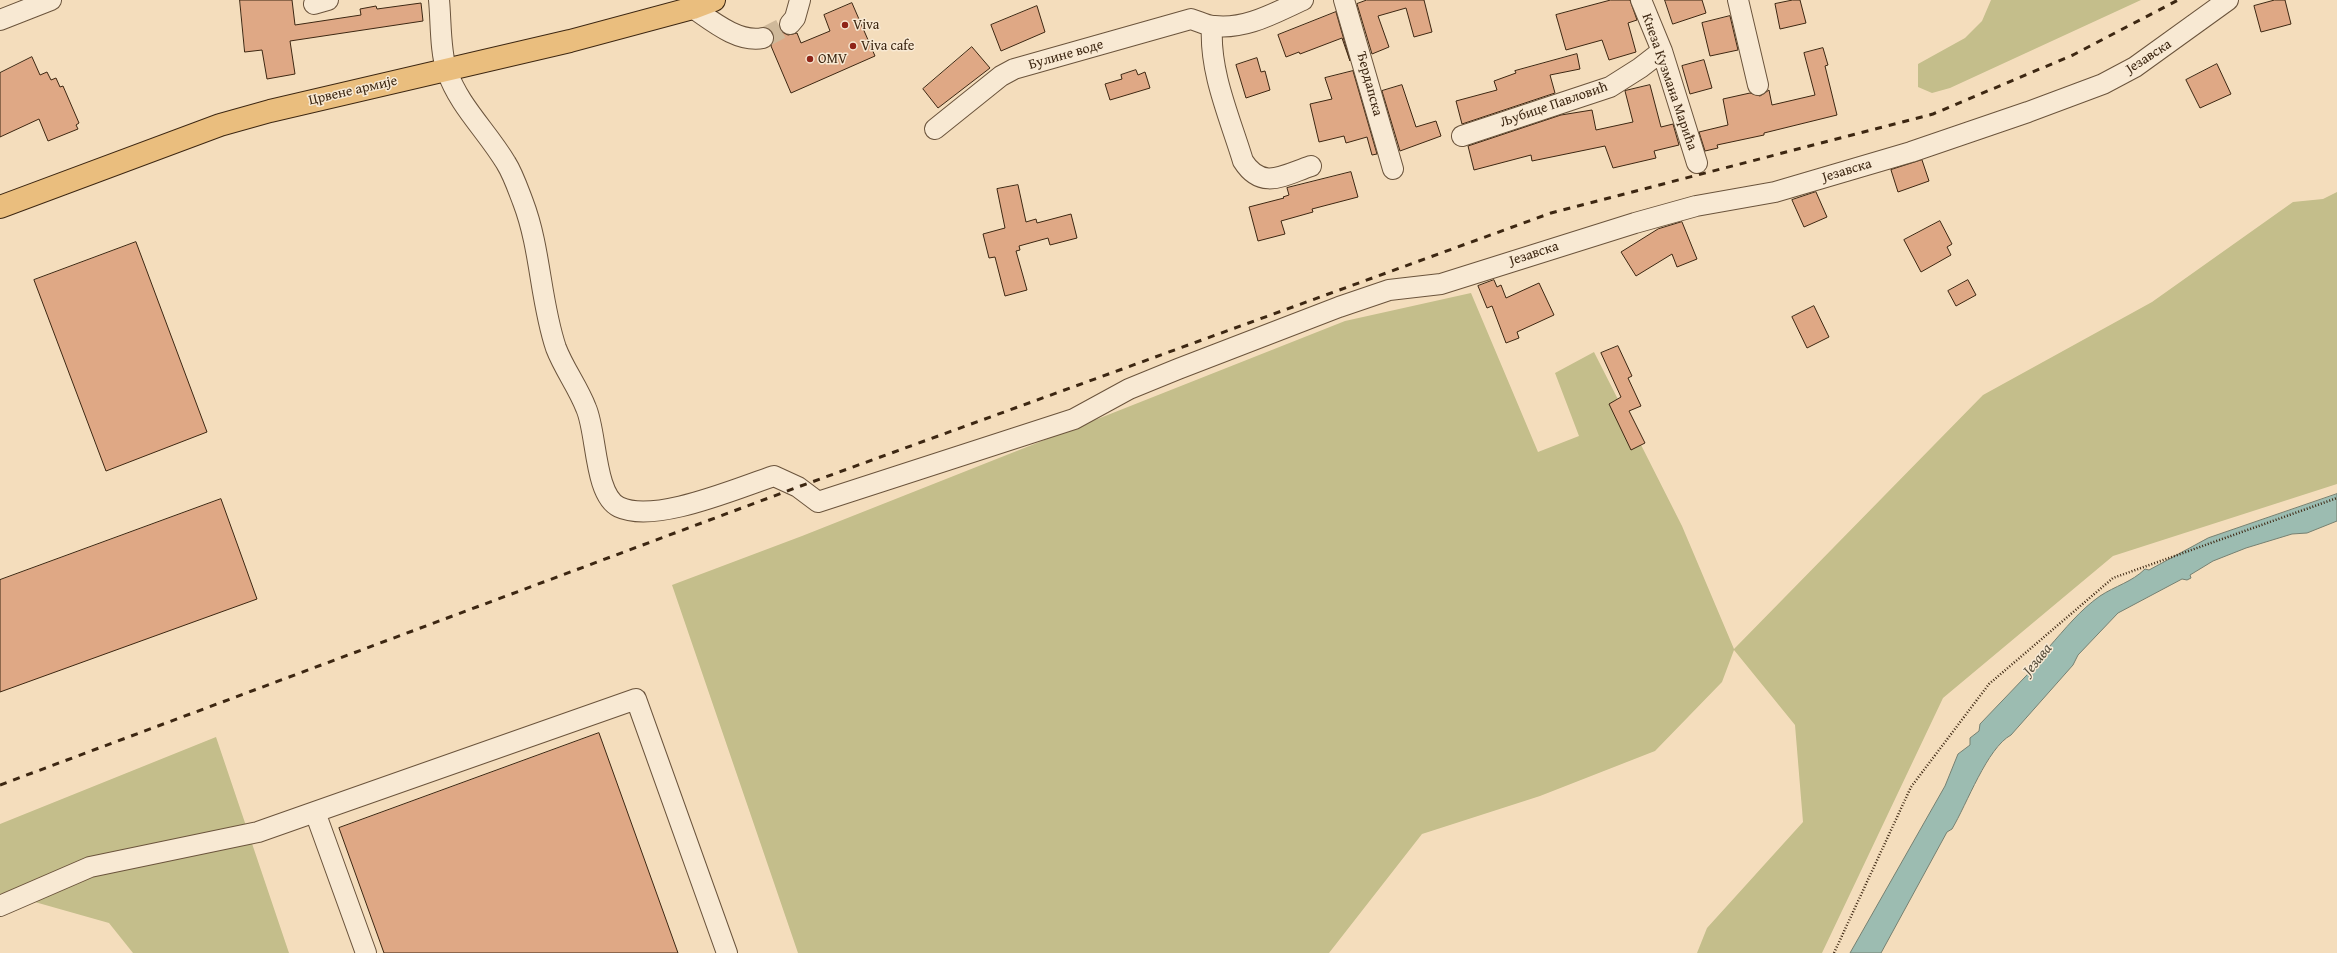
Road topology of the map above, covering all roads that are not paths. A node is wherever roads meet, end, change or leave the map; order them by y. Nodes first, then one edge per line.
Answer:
1 (51, 0) edge
2 (439, 0) edge
3 (714, 0) edge
4 (800, 0) edge
5 (1304, 0) edge
6 (1344, 0) edge
7 (1641, 0) edge
8 (1738, 0) edge
9 (2228, 0) edge
10 (693, 8) junction
11 (0, 20) edge
12 (790, 24) tunnel mouth
13 (1212, 26) junction
14 (763, 38) tunnel mouth
15 (1662, 51) junction
16 (446, 69) junction
17 (1758, 85) dead end
18 (935, 129) dead end
19 (1462, 136) dead end
20 (1697, 163) dead end
21 (1311, 166) dead end
22 (1393, 169) dead end
23 (0, 207) edge
24 (315, 812) junction
25 (0, 906) edge
26 (366, 953) edge
27 (728, 953) edge

1 - 11 street
2 - 16 street, Језавска
3 - 10 main road, Црвене армије
4 - 12 street
5 - 13 street, Булине воде
6 - 22 street, Ђердапска
7 - 15 street, Кнеза Кузмана Марића
8 - 17 street
9 - 16 street, Језавска
10 - 14 street
10 - 16 main road, Црвене армије
13 - 18 street, Булине воде
13 - 21 street
15 - 19 street, Љубице Павловић
15 - 20 street, Кнеза Кузмана Марића
16 - 23 main road, Црвене армије
24 - 25 street
24 - 26 street
24 - 27 street

